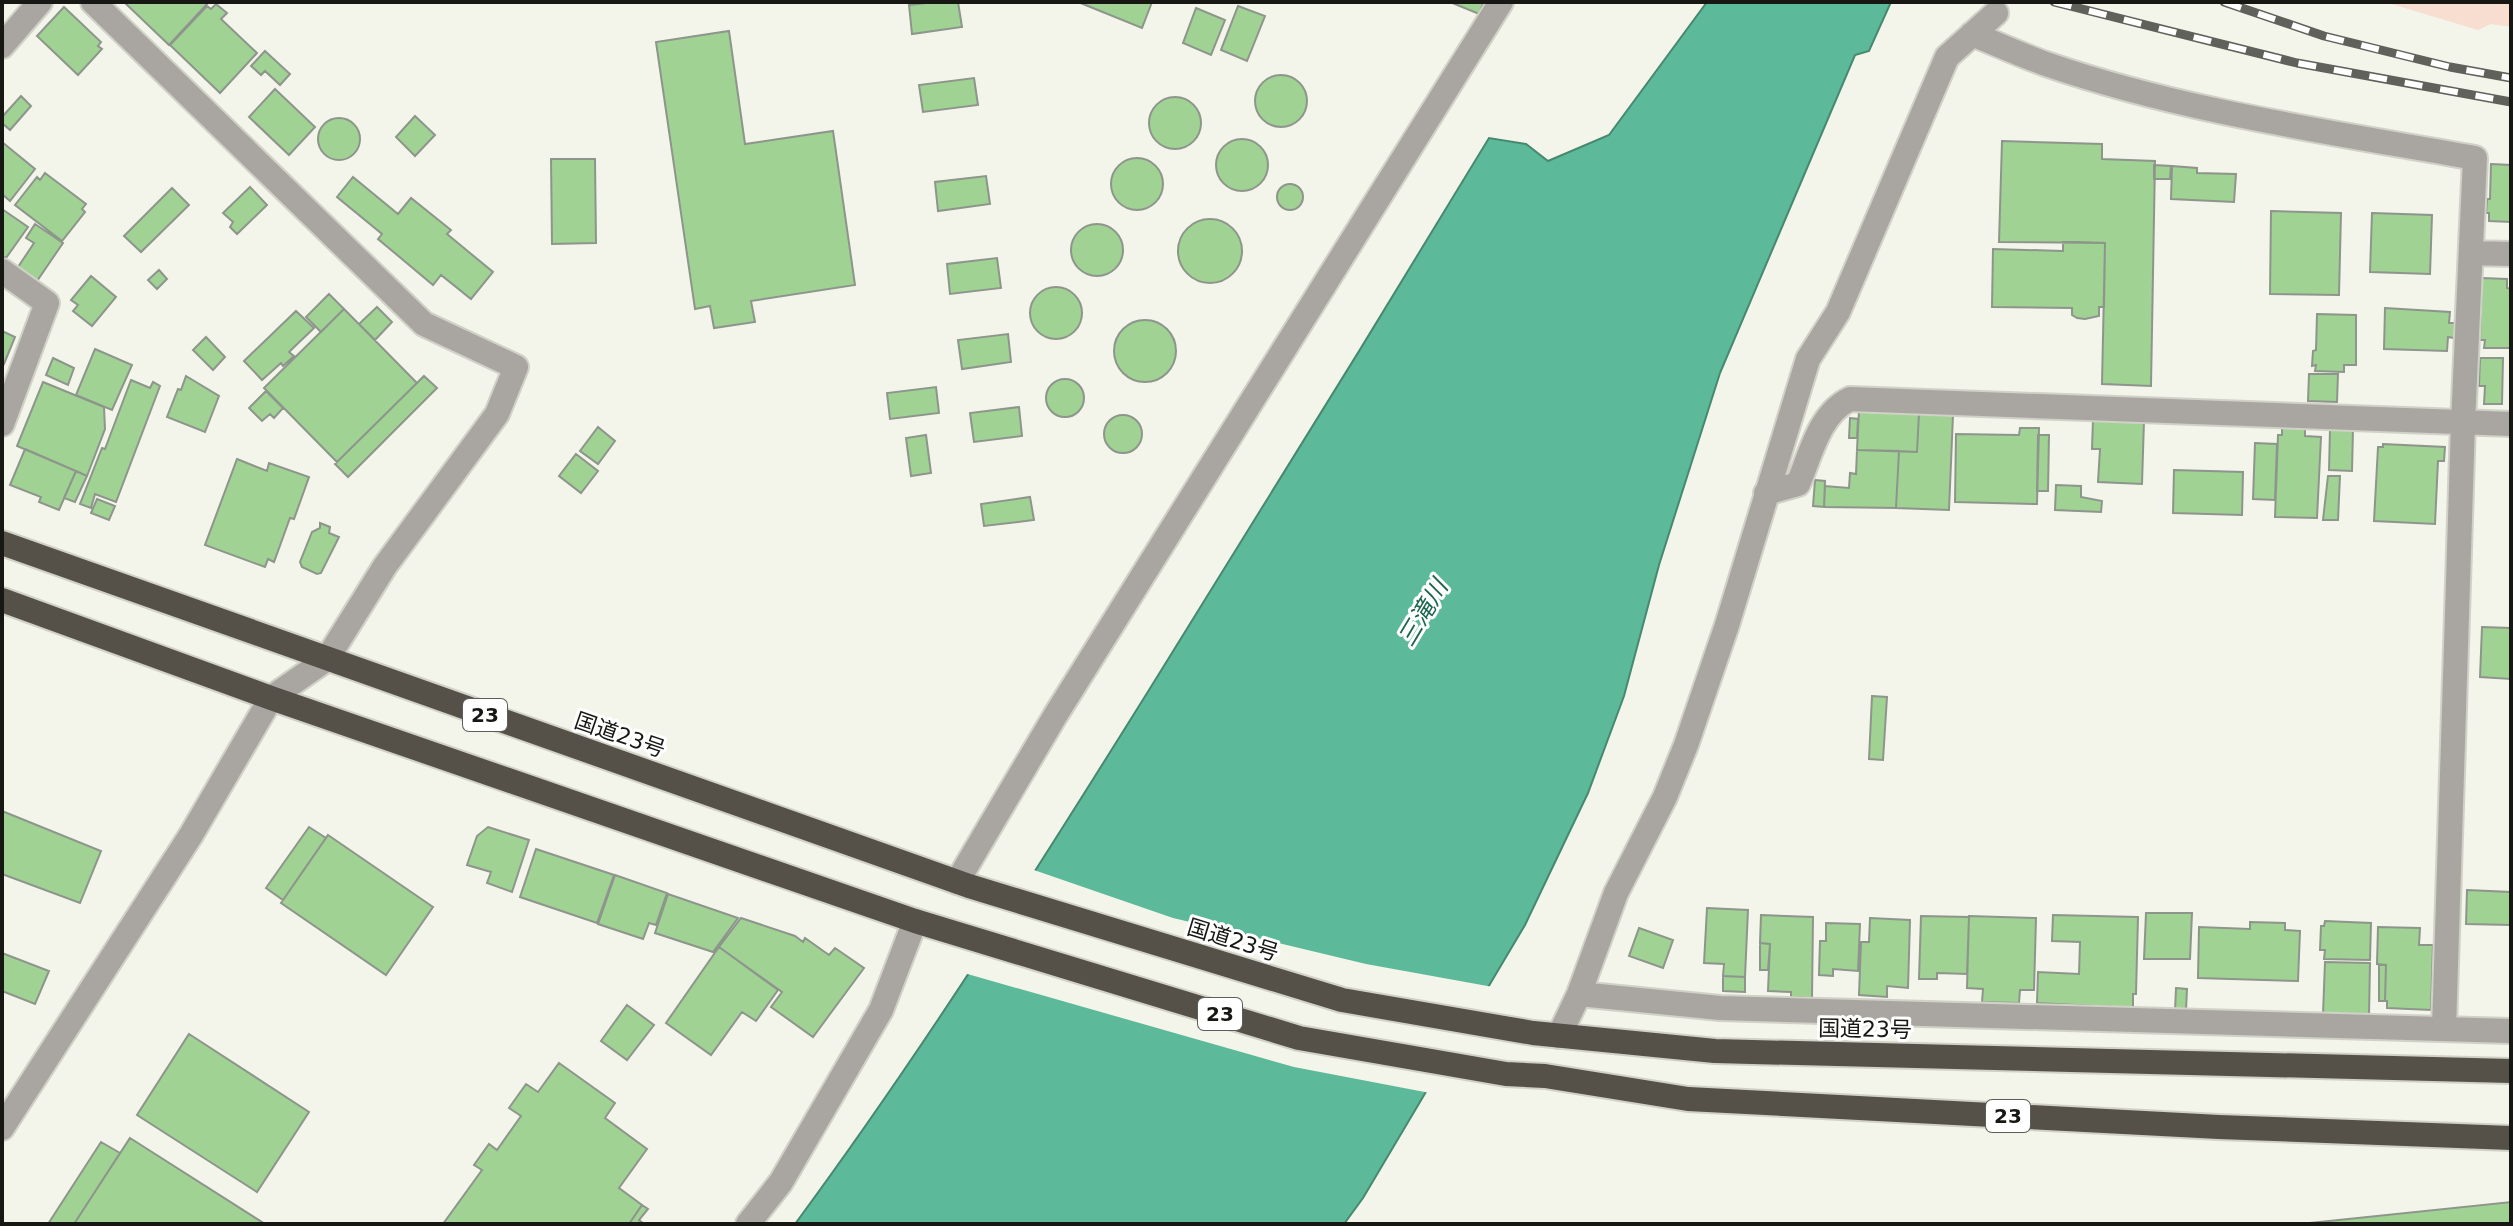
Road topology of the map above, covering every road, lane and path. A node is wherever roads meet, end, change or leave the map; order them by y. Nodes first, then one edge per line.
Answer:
1 (40, 2) edge
2 (93, 2) edge
3 (1501, 2) edge
4 (1996, 13) dead end
5 (1972, 34) junction
6 (2, 46) edge
7 (2471, 253) junction
8 (2511, 254) edge
9 (2, 271) edge
10 (2463, 423) junction
11 (2, 424) edge
12 (2511, 424) edge
13 (1766, 493) junction
14 (2, 543) edge
15 (2, 600) edge
16 (327, 659) junction
17 (271, 698) junction
18 (963, 884) junction
19 (915, 921) junction
20 (1579, 994) junction
21 (2444, 1029) junction
22 (2511, 1031) edge
23 (1559, 1036) junction
24 (2511, 1071) edge
25 (2, 1128) edge
26 (2511, 1138) edge
27 (748, 1224) edge

1 - 6 street
2 - 16 street
3 - 18 street
4 - 5 street
5 - 7 street
5 - 13 street
7 - 8 street
7 - 10 street
9 - 11 street
10 - 12 street
10 - 13 street
10 - 21 street
13 - 20 street
14 - 16 highway, 国道23号 / 23
15 - 17 highway, 23
16 - 17 street
16 - 18 highway, 国道23号 / 23
17 - 19 highway, 23
17 - 25 street
18 - 23 highway, 国道23号 / 23
19 - 26 highway, 23
19 - 27 street
20 - 21 street
20 - 23 street
21 - 22 street
23 - 24 highway, 国道23号 / 23

